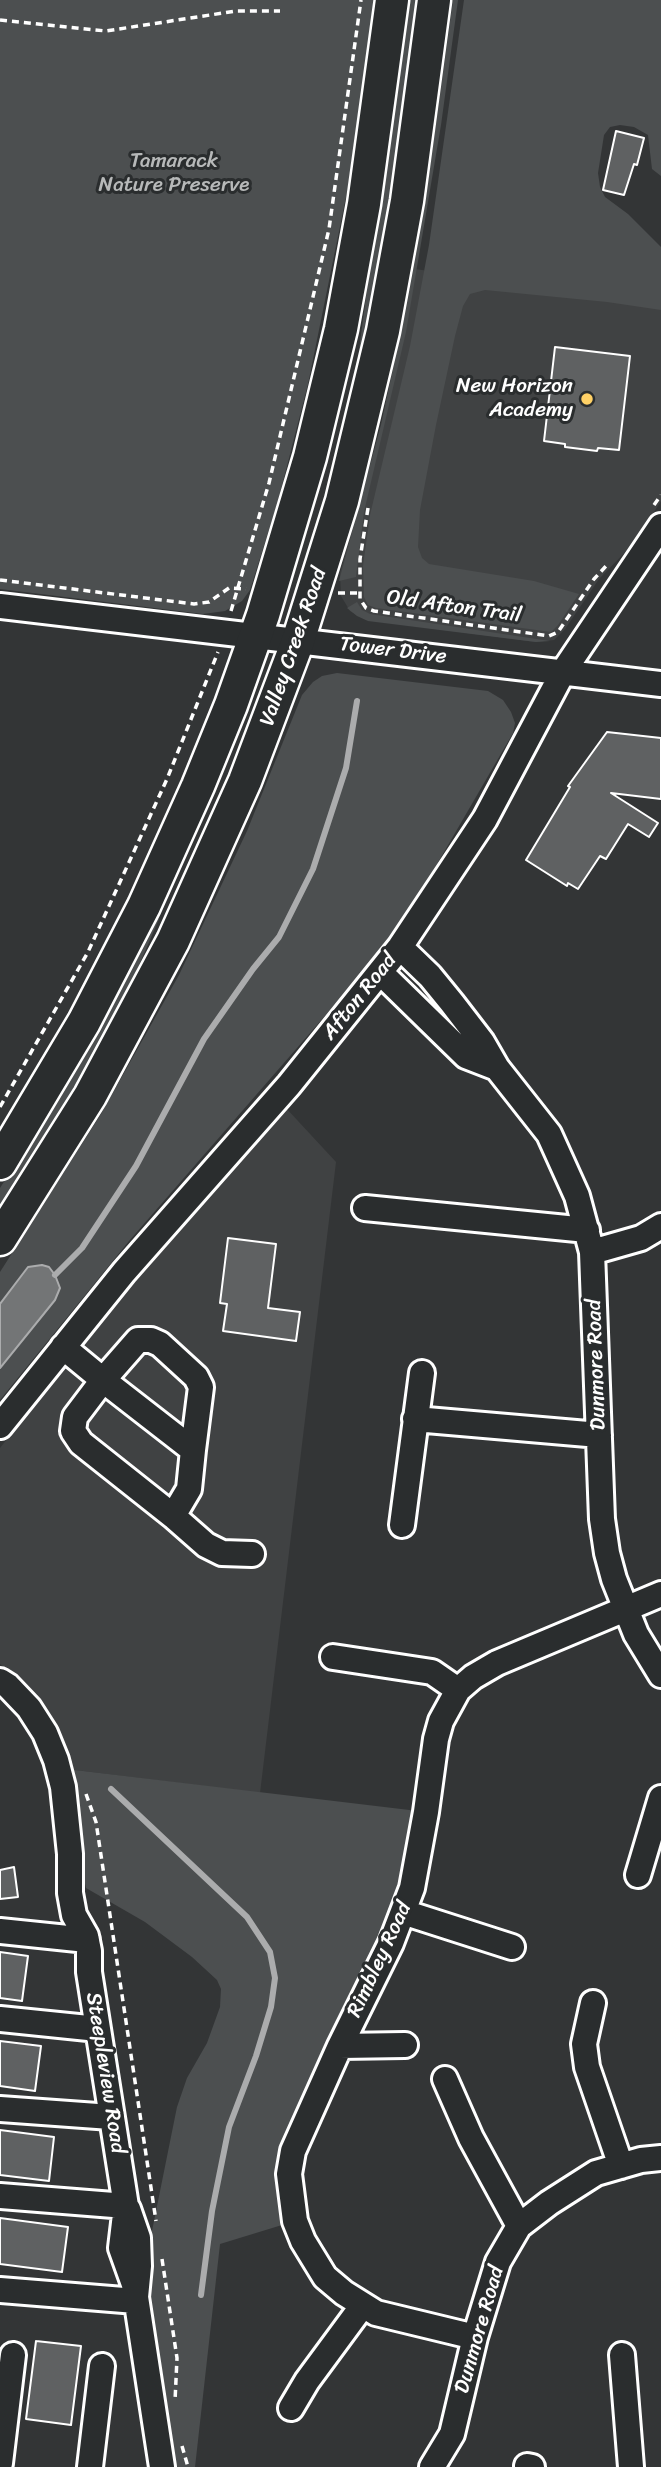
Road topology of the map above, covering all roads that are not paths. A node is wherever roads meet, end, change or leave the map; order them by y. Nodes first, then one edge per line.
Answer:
1 (392, 0) edge
2 (434, 0) edge
3 (661, 526) edge
4 (0, 606) edge
5 (256, 636) junction
6 (298, 641) junction
7 (563, 672) junction
8 (661, 684) edge
9 (400, 947) junction
10 (381, 973) junction
11 (497, 1068) junction
12 (0, 1163) edge
13 (365, 1208) dead end
14 (661, 1226) edge
15 (0, 1239) edge
16 (589, 1241) junction
17 (63, 1347) junction
18 (422, 1373) dead end
19 (103, 1380) junction
20 (415, 1419) junction
21 (0, 1426) edge
22 (599, 1434) junction
23 (193, 1450) junction
24 (173, 1516) junction
25 (402, 1525) dead end
26 (253, 1554) dead end
27 (661, 1594) edge
28 (626, 1609) junction
29 (333, 1657) dead end
30 (661, 1675) edge
31 (0, 1681) edge
32 (458, 1690) junction
33 (661, 1798) edge
34 (638, 1875) dead end
35 (403, 1912) junction
36 (0, 1931) edge
37 (87, 1940) junction
38 (512, 1947) dead end
39 (593, 2003) dead end
40 (0, 2019) edge
41 (98, 2029) junction
42 (405, 2045) dead end
43 (340, 2046) junction
44 (445, 2079) dead end
45 (0, 2109) edge
46 (111, 2117) junction
47 (661, 2158) edge
48 (621, 2166) junction
49 (0, 2196) edge
50 (126, 2206) junction
51 (519, 2227) junction
52 (0, 2290) edge
53 (136, 2295) junction
54 (363, 2305) junction
55 (475, 2337) junction
56 (13, 2355) dead end
57 (622, 2356) dead end
58 (102, 2366) dead end
59 (291, 2408) dead end
60 (0, 2463) edge
61 (527, 2466) edge
62 (90, 2467) edge
63 (162, 2467) edge
64 (432, 2467) edge
65 (533, 2467) edge
66 (631, 2467) edge

1 - 5 main road, Valley Creek Road
2 - 6 main road, Valley Creek Road
3 - 7 street, Afton Road
4 - 5 street, Tower Drive
5 - 6 street, Tower Drive
5 - 12 main road, Valley Creek Road
6 - 7 street, Tower Drive
6 - 15 main road, Valley Creek Road
7 - 8 street, Tower Drive
7 - 9 street, Afton Road
9 - 10 street, Afton Road
9 - 11 street, Dunmore Road
10 - 11 street, Dunmore Road
10 - 17 street, Afton Road
11 - 16 street, Dunmore Road
13 - 16 street
14 - 16 street
16 - 22 street, Dunmore Road
17 - 19 street
17 - 21 street, Afton Road
18 - 20 street
19 - 23 street
19 - 23 street
19 - 24 street
20 - 22 street
20 - 25 street
22 - 28 street, Dunmore Road
23 - 24 street
24 - 26 street
27 - 28 street, Rimbley Road
28 - 30 street, Dunmore Road
28 - 32 street, Rimbley Road
29 - 32 street
31 - 37 street, Steepleview Road
32 - 35 street, Rimbley Road
33 - 34 street
35 - 38 street
35 - 43 street, Rimbley Road
36 - 37 street
37 - 41 street, Steepleview Road
39 - 48 street
40 - 41 street
41 - 46 street, Steepleview Road
42 - 43 street
43 - 54 street, Rimbley Road
44 - 51 street
45 - 46 street
46 - 50 street, Steepleview Road
47 - 48 street, Dunmore Road
48 - 51 street, Dunmore Road
49 - 50 street
50 - 53 street, Steepleview Road
51 - 55 street, Dunmore Road
52 - 53 street
53 - 63 street, Steepleview Road
54 - 55 street, Rimbley Road
54 - 59 street
55 - 64 street, Dunmore Road
56 - 60 street
57 - 66 street
58 - 62 street
61 - 65 street

